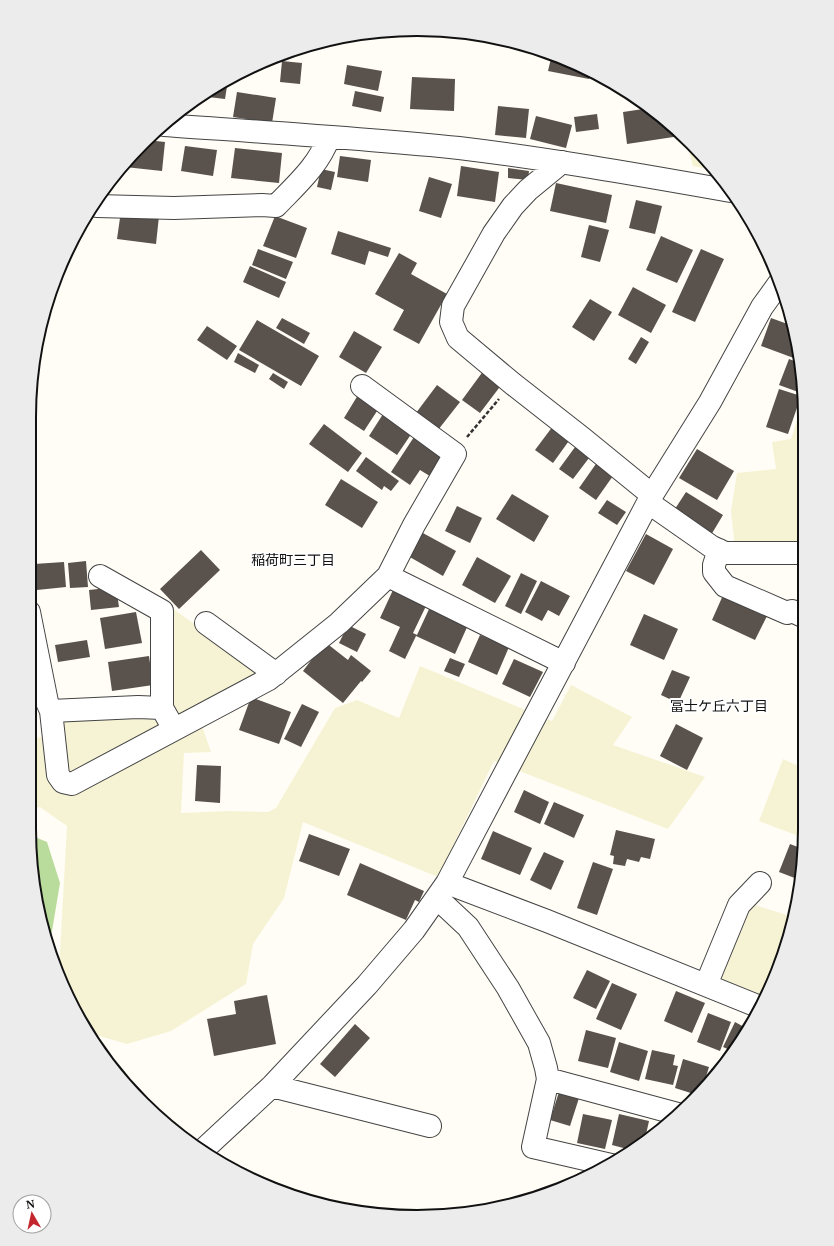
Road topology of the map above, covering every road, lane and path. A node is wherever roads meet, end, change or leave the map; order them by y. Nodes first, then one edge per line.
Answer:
1 (172, 126) edge
2 (329, 136) junction
3 (562, 162) junction
4 (722, 190) edge
5 (99, 206) edge
6 (775, 288) edge
7 (513, 384) junction
8 (362, 386) dead end
9 (455, 454) junction
10 (651, 499) junction
11 (719, 550) junction
12 (798, 553) edge
13 (100, 576) dead end
14 (388, 576) junction
15 (798, 614) edge
16 (206, 623) dead end
17 (36, 650) edge
18 (564, 663) junction
19 (276, 674) junction
20 (162, 708) junction
21 (51, 711) junction
22 (174, 729) junction
23 (760, 883) dead end
24 (442, 890) junction
25 (706, 986) junction
26 (755, 1005) edge
27 (548, 1079) junction
28 (272, 1086) junction
29 (671, 1112) edge
30 (430, 1126) dead end
31 (206, 1147) edge
32 (601, 1163) edge

1 - 2 street
2 - 3 street
2 - 5 street
3 - 4 street
3 - 7 street
6 - 10 street
7 - 9 path
7 - 10 street
8 - 9 street
9 - 14 street
10 - 11 street
10 - 18 street
11 - 12 street
11 - 15 street
13 - 20 street
14 - 18 street
14 - 19 street
16 - 19 street
17 - 21 street
18 - 24 street
19 - 22 street
20 - 21 street
20 - 22 street
21 - 22 street
23 - 25 street
24 - 25 street
24 - 27 street
24 - 28 street
25 - 26 street
27 - 29 street
27 - 32 street
28 - 30 street
28 - 31 street

